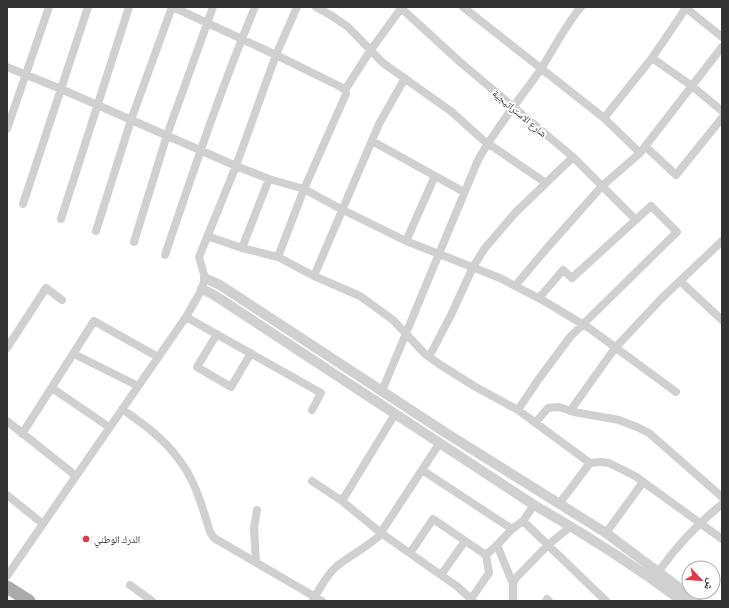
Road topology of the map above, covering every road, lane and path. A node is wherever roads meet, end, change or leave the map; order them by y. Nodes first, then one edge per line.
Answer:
1 (50, 7) edge
2 (88, 7) edge
3 (129, 7) edge
4 (172, 7) edge
5 (213, 7) edge
6 (255, 7) edge
7 (298, 7) edge
8 (316, 7) edge
9 (402, 7) edge
10 (463, 7) edge
11 (581, 7) edge
12 (685, 8) edge
13 (206, 23) junction
14 (722, 37) edge
15 (242, 39) junction
16 (722, 47) edge
17 (370, 51) junction
18 (276, 55) junction
19 (652, 58) junction
20 (7, 67) edge
21 (540, 69) junction
22 (26, 75) junction
23 (405, 78) junction
24 (692, 86) junction
25 (61, 89) junction
26 (345, 90) junction
27 (97, 105) junction
28 (513, 108) junction
29 (722, 111) edge
30 (604, 118) junction
31 (722, 118) edge
32 (131, 120) junction
33 (7, 129) edge
34 (167, 135) junction
35 (372, 140) junction
36 (488, 143) junction
37 (201, 150) junction
38 (643, 150) junction
39 (573, 157) junction
40 (236, 166) junction
41 (435, 176) junction
42 (269, 179) junction
43 (546, 183) junction
44 (602, 186) junction
45 (304, 189) junction
46 (464, 192) junction
47 (23, 204) dead end
48 (343, 210) junction
49 (61, 219) dead end
50 (636, 220) junction
51 (96, 231) dead end
52 (207, 236) junction
53 (406, 241) junction
54 (134, 242) dead end
55 (721, 244) edge
56 (242, 248) junction
57 (439, 254) junction
58 (165, 255) dead end
59 (278, 257) junction
60 (473, 267) junction
61 (314, 276) junction
62 (205, 278) junction
63 (680, 281) junction
64 (515, 286) junction
65 (202, 289) junction
66 (540, 298) junction
67 (62, 300) dead end
68 (186, 317) junction
69 (722, 320) edge
70 (584, 325) junction
71 (406, 333) junction
72 (217, 334) junction
73 (7, 347) edge
74 (615, 348) junction
75 (251, 353) junction
76 (74, 354) junction
77 (158, 357) junction
78 (429, 357) junction
79 (138, 386) junction
80 (52, 388) junction
81 (382, 391) junction
82 (676, 392) dead end
83 (122, 409) junction
84 (312, 410) dead end
85 (518, 410) junction
86 (570, 411) junction
87 (395, 414) junction
88 (7, 421) edge
89 (536, 422) junction
90 (109, 427) junction
91 (22, 434) junction
92 (439, 444) junction
93 (590, 463) junction
94 (422, 470) junction
95 (76, 476) junction
96 (312, 481) dead end
97 (643, 482) junction
98 (7, 495) edge
99 (722, 497) edge
100 (342, 501) junction
101 (559, 504) junction
102 (722, 504) edge
103 (534, 505) junction
104 (257, 510) dead end
105 (523, 521) junction
106 (700, 522) junction
107 (43, 524) junction
108 (571, 526) junction
109 (512, 529) junction
110 (381, 533) junction
111 (606, 533) junction
112 (722, 539) edge
113 (465, 541) junction
114 (497, 545) junction
115 (548, 545) junction
116 (410, 553) junction
117 (486, 555) junction
118 (256, 562) junction
119 (659, 571) junction
120 (441, 575) junction
121 (7, 576) edge
122 (513, 584) junction
123 (130, 586) dead end
124 (7, 587) edge
125 (317, 600) edge
126 (472, 600) edge
127 (29, 601) edge
128 (152, 601) edge
129 (513, 601) edge
130 (546, 601) edge
131 (549, 601) edge
132 (606, 601) edge
133 (682, 601) edge
134 (697, 601) edge

1 - 22 street
2 - 25 street
3 - 27 street
4 - 13 street
4 - 32 street
5 - 13 street
6 - 15 street
7 - 18 street
8 - 17 street
9 - 17 street
9 - 28 street, شارع الاستراتيجية
10 - 21 street
11 - 21 street
12 - 14 street
12 - 19 street
13 - 15 street
13 - 34 street
15 - 18 street
15 - 37 street
16 - 24 street
17 - 23 street
17 - 26 street
18 - 26 street
18 - 40 street
19 - 24 street
19 - 30 street
20 - 22 street
21 - 28 street
21 - 30 street
22 - 25 street
22 - 33 street
23 - 35 street
23 - 36 street
24 - 29 street
24 - 38 street
25 - 27 street
25 - 47 street
26 - 45 street
27 - 32 street
27 - 49 street
28 - 36 street
28 - 39 street, شارع الاستراتيجية
30 - 38 street
31 - 38 street
32 - 34 street
32 - 51 street
34 - 37 street
34 - 54 street
35 - 41 street
35 - 48 street
36 - 43 street
36 - 46 street
37 - 40 street
37 - 58 street
38 - 44 street
39 - 43 street
39 - 44 street, شارع الاستراتيجية
40 - 42 street
40 - 52 street
41 - 46 street
41 - 53 street
42 - 45 street
42 - 56 street
43 - 60 street
44 - 50 street, شارع الاستراتيجية
44 - 64 street
45 - 48 street
45 - 59 street
46 - 57 street
48 - 53 street
48 - 61 street
50 - 66 street
50 - 70 street
52 - 56 street
52 - 62 street
53 - 57 street
55 - 63 street
56 - 59 street
57 - 60 street
57 - 71 street
59 - 61 street
60 - 64 street
60 - 78 street
61 - 71 street
62 - 65 street
62 - 81 street
63 - 69 street
63 - 74 street
64 - 66 street
65 - 68 street
65 - 87 street
66 - 70 street
67 - 73 street
68 - 72 street
68 - 77 street
70 - 74 street
70 - 85 street
71 - 78 street
71 - 81 street
72 - 75 street
72 - 75 street
74 - 82 street
74 - 86 street
75 - 84 street
76 - 77 street
76 - 79 street
76 - 80 street
77 - 79 street
78 - 85 street
79 - 83 street
80 - 90 street
80 - 91 street
81 - 101 street
83 - 90 street
83 - 118 street
85 - 89 street
86 - 89 street
86 - 99 street
87 - 92 street
87 - 100 street
88 - 91 street
89 - 93 street
90 - 95 street
91 - 95 street
92 - 94 street
92 - 103 street
93 - 97 street
93 - 101 street
94 - 109 street
94 - 110 street
95 - 107 street
96 - 100 street
97 - 106 street
97 - 111 street
98 - 107 street
100 - 110 street
101 - 111 street
102 - 106 street
103 - 105 street
103 - 108 street
104 - 118 street
105 - 109 street
105 - 115 street
106 - 112 street
106 - 119 street
107 - 121 street
108 - 115 street
108 - 133 street
109 - 114 street
110 - 116 street
110 - 125 street
111 - 119 street
113 - 116 street
113 - 117 street
113 - 120 street
114 - 117 street
114 - 122 street
115 - 122 street
115 - 132 street
116 - 120 street
117 - 126 street
118 - 125 street
119 - 134 street
120 - 126 street
122 - 129 street
123 - 128 street
124 - 127 main road
130 - 131 street

